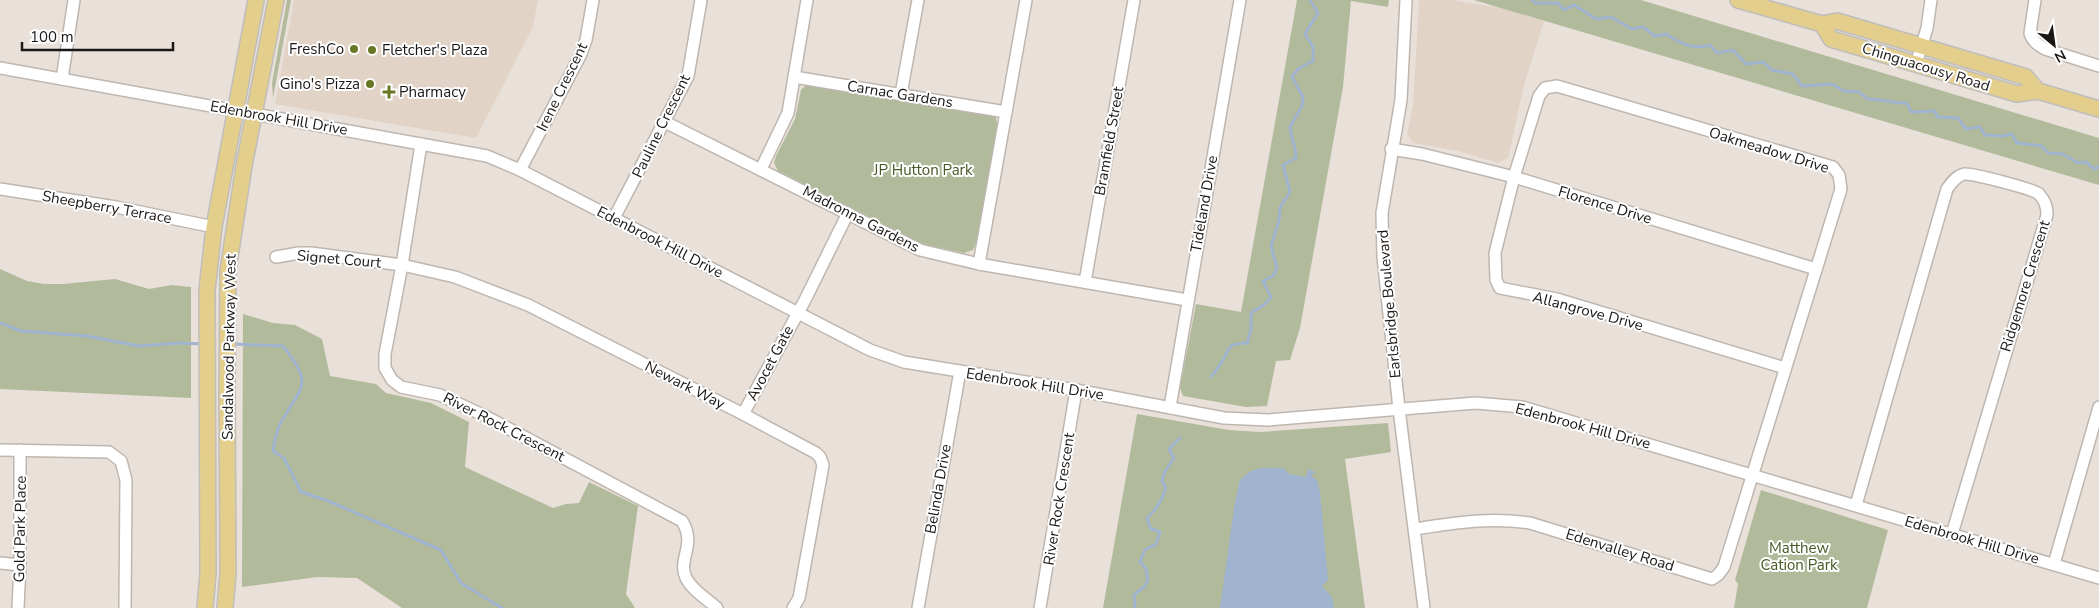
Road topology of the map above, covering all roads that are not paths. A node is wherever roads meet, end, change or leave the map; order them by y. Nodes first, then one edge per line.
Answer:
1 (74, 0) edge
2 (256, 0) edge
3 (276, 0) edge
4 (593, 0) edge
5 (701, 0) edge
6 (807, 0) edge
7 (918, 0) edge
8 (1026, 0) edge
9 (1134, 0) edge
10 (1240, 0) edge
11 (1406, 0) edge
12 (1738, 0) edge
13 (1932, 0) edge
14 (2035, 0) edge
15 (1822, 24) junction
16 (1921, 46) junction
17 (1916, 64) junction
18 (2099, 66) edge
19 (0, 68) edge
20 (794, 77) junction
21 (62, 79) junction
22 (2038, 91) junction
23 (901, 94) junction
24 (2099, 109) edge
25 (236, 111) junction
26 (1006, 112) junction
27 (254, 114) junction
28 (666, 122) junction
29 (421, 144) junction
30 (1391, 149) junction
31 (761, 169) junction
32 (520, 170) junction
33 (1514, 177) junction
34 (0, 189) edge
35 (848, 213) junction
36 (614, 218) junction
37 (214, 226) junction
38 (276, 258) dead end
39 (979, 264) junction
40 (402, 265) junction
41 (1816, 269) junction
42 (1085, 282) junction
43 (1187, 300) junction
44 (798, 313) junction
45 (1785, 368) junction
46 (960, 371) junction
47 (1076, 390) junction
48 (1170, 407) junction
49 (2099, 407) edge
50 (1399, 409) junction
51 (743, 414) junction
52 (0, 450) edge
53 (20, 450) junction
54 (1752, 475) junction
55 (1856, 504) junction
56 (1415, 530) junction
57 (1952, 534) junction
58 (0, 563) edge
59 (20, 564) junction
60 (2054, 564) junction
61 (2099, 578) edge
62 (18, 608) edge
63 (125, 608) edge
64 (205, 608) edge
65 (224, 608) edge
66 (717, 608) edge
67 (793, 608) edge
68 (918, 608) edge
69 (1040, 608) edge
70 (1424, 608) edge

1 - 21 street
2 - 25 main road, Sandalwood Parkway West
3 - 27 main road, Sandalwood Parkway West
4 - 32 street, Irene Crescent
5 - 28 street, Pauline Crescent
6 - 20 street
7 - 23 street
8 - 26 street
9 - 42 street, Bramfield Street
10 - 43 street, Tideland Drive
11 - 30 street, Earlsbridge Boulevard
12 - 15 main road, Chinguacousy Road
13 - 16 street
14 - 18 street
15 - 16 main road, Chinguacousy Road
15 - 17 main road, Chinguacousy Road
16 - 17 street
16 - 22 main road, Chinguacousy Road
17 - 22 main road, Chinguacousy Road
19 - 21 street, Edenbrook Hill Drive
20 - 23 street, Carnac Gardens
20 - 31 street
21 - 25 street, Edenbrook Hill Drive
22 - 24 main road, Chinguacousy Road
23 - 26 street, Carnac Gardens
25 - 27 street, Edenbrook Hill Drive
25 - 37 main road, Sandalwood Parkway West
26 - 39 street
27 - 29 street, Edenbrook Hill Drive
27 - 65 main road, Sandalwood Parkway West
28 - 31 street, Madronna Gardens
28 - 36 street, Pauline Crescent
29 - 32 street, Edenbrook Hill Drive
29 - 40 street, River Rock Crescent
30 - 33 street, Florence Drive
30 - 50 street, Earlsbridge Boulevard
31 - 35 street, Madronna Gardens
32 - 36 street, Edenbrook Hill Drive
33 - 41 street, Florence Drive
33 - 41 street, Oakmeadow Drive
33 - 45 street, Allangrove Drive
34 - 37 street, Sheepberry Terrace
35 - 39 street, Madronna Gardens
35 - 44 street, Avocet Gate
36 - 44 street, Edenbrook Hill Drive
37 - 64 main road, Sandalwood Parkway West
38 - 40 street, Signet Court
39 - 42 street, Madronna Gardens
40 - 51 street, Newark Way
40 - 66 street, River Rock Crescent
41 - 45 street, Oakmeadow Drive
42 - 43 street, Madronna Gardens
43 - 48 street, Tideland Drive
44 - 46 street, Edenbrook Hill Drive
44 - 51 street, Avocet Gate
45 - 54 street, Oakmeadow Drive
46 - 47 street, Edenbrook Hill Drive
46 - 68 street, Belinda Drive
47 - 48 street, Edenbrook Hill Drive
47 - 69 street, River Rock Crescent
48 - 50 street, Edenbrook Hill Drive
49 - 60 street
50 - 54 street, Edenbrook Hill Drive
50 - 56 street, Earlsbridge Boulevard
51 - 67 street, Newark Way
52 - 53 street
53 - 59 street, Gold Park Place
53 - 63 street
54 - 55 street, Edenbrook Hill Drive
54 - 56 street, Edenvalley Road
55 - 57 street, Edenbrook Hill Drive
55 - 57 street, Ridgemore Crescent
56 - 70 street, Earlsbridge Boulevard
57 - 60 street, Edenbrook Hill Drive
58 - 59 street
59 - 62 street, Gold Park Place
60 - 61 street, Edenbrook Hill Drive

